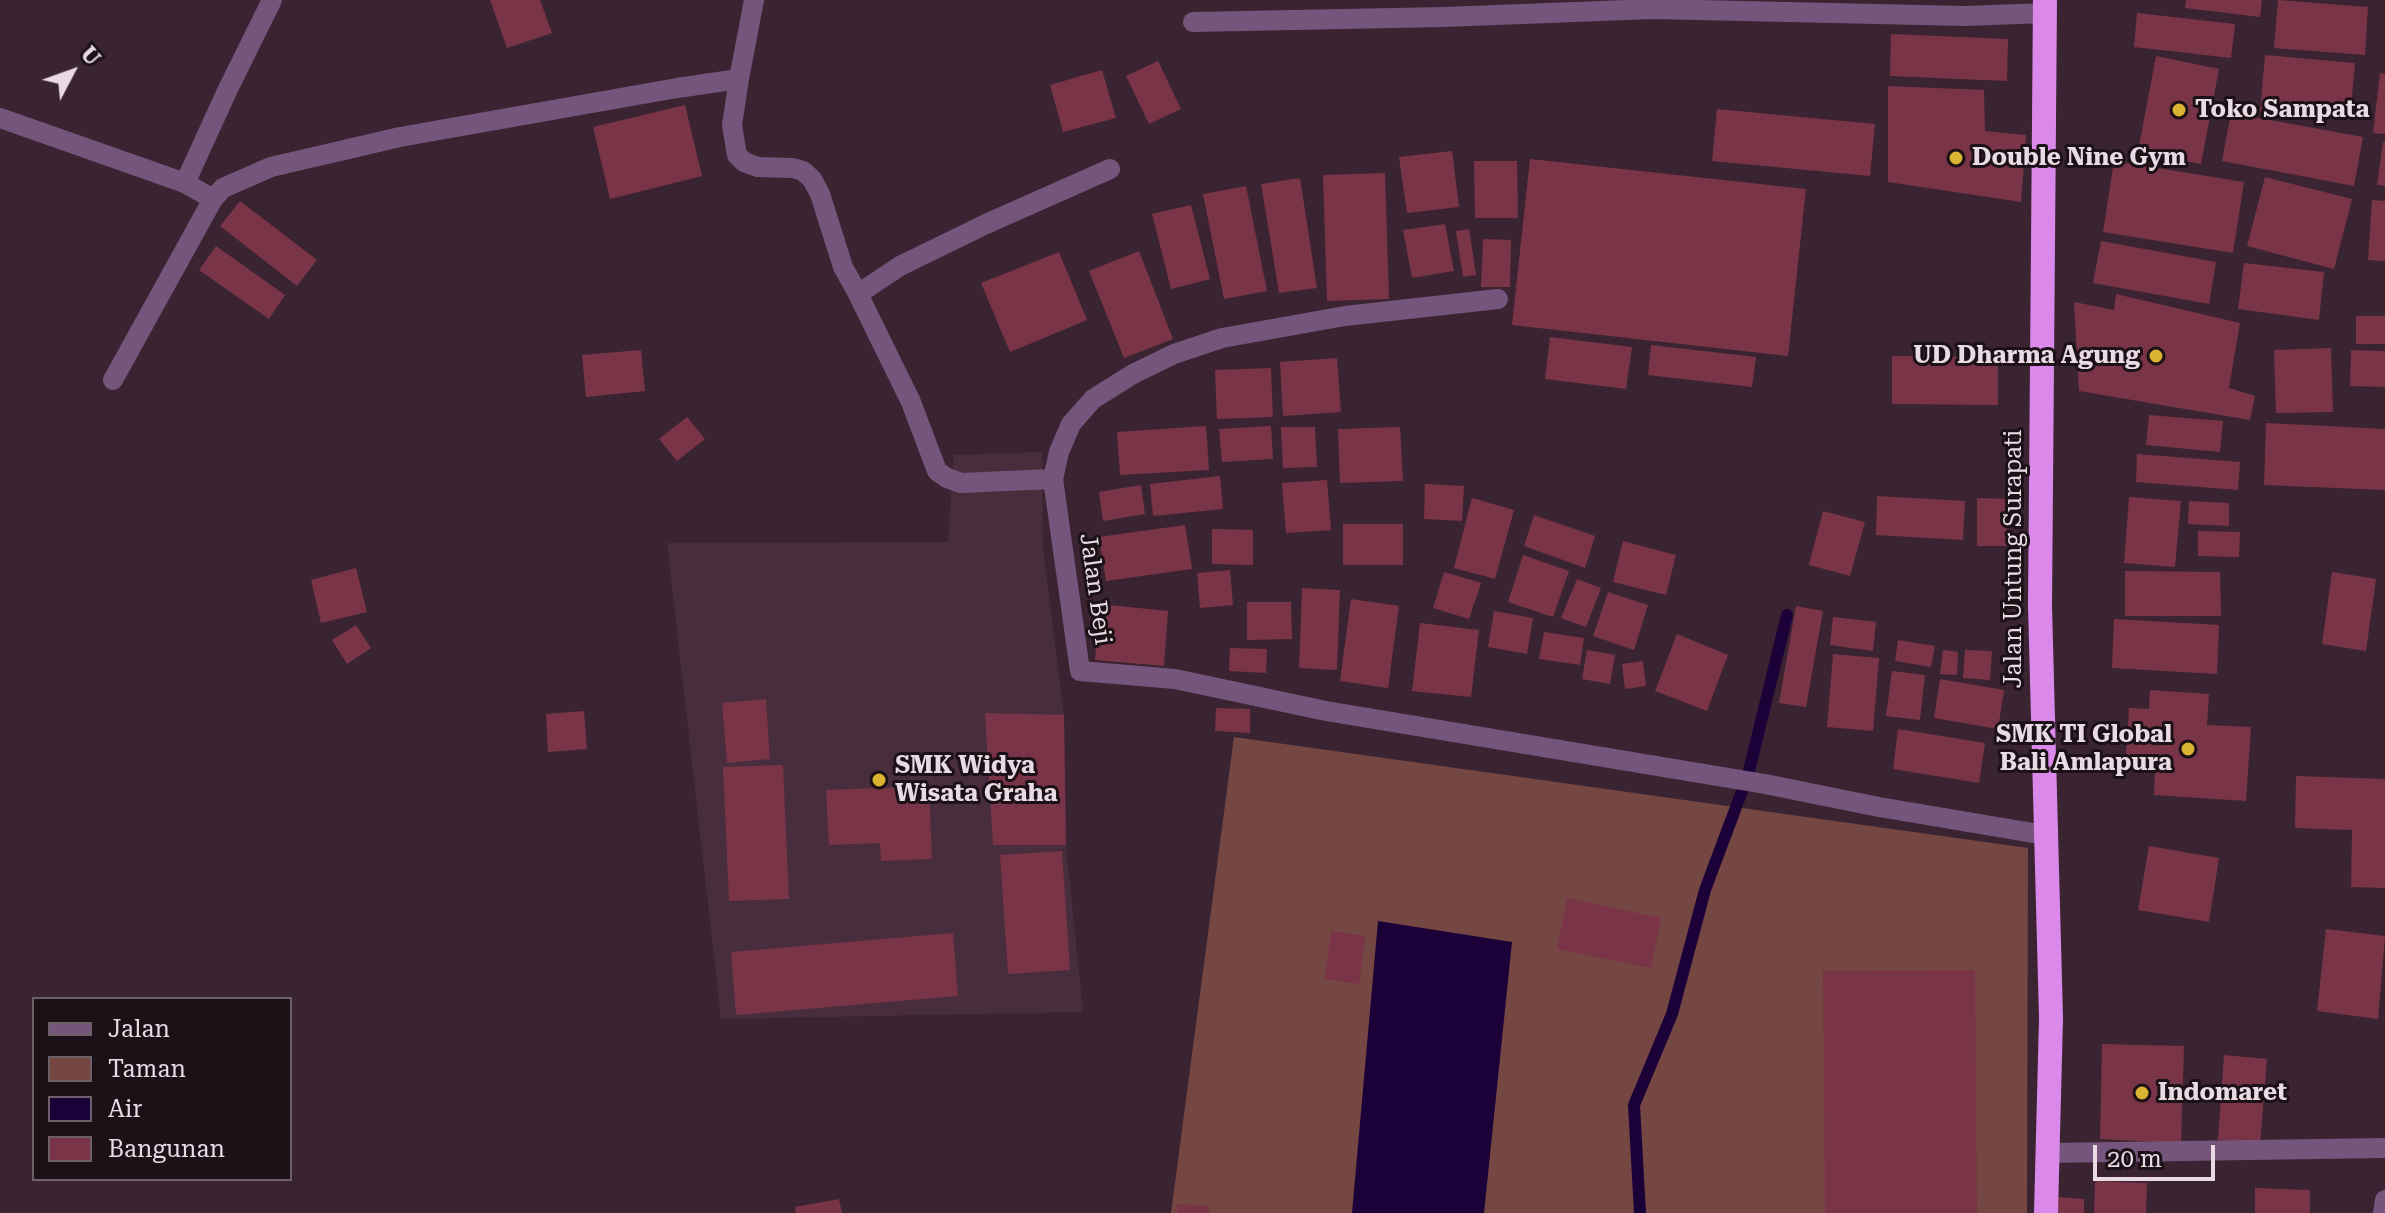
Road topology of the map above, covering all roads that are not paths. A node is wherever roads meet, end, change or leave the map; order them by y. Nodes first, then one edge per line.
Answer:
1 (272, 0) edge
2 (754, 0) edge
3 (2045, 6) edge
4 (1193, 22) dead end
5 (739, 79) junction
6 (0, 118) edge
7 (1110, 169) dead end
8 (185, 183) junction
9 (213, 199) junction
10 (858, 294) junction
11 (1498, 299) dead end
12 (113, 380) dead end
13 (1053, 479) junction
14 (2045, 835) junction
15 (2385, 1148) edge
16 (2047, 1153) junction
17 (2385, 1200) edge
18 (2046, 1213) edge
19 (2383, 1213) edge

1 - 8 street
2 - 5 street
3 - 4 street
3 - 14 highway, Jalan Untung Surapati
5 - 9 street
5 - 10 street
6 - 8 street
7 - 10 street
8 - 9 street
9 - 12 street
10 - 13 street
11 - 13 street, Jalan Beji
13 - 14 street, Jalan Beji
14 - 16 highway, Jalan Untung Surapati
15 - 16 street
16 - 18 highway, Jalan Untung Surapati
17 - 19 street

